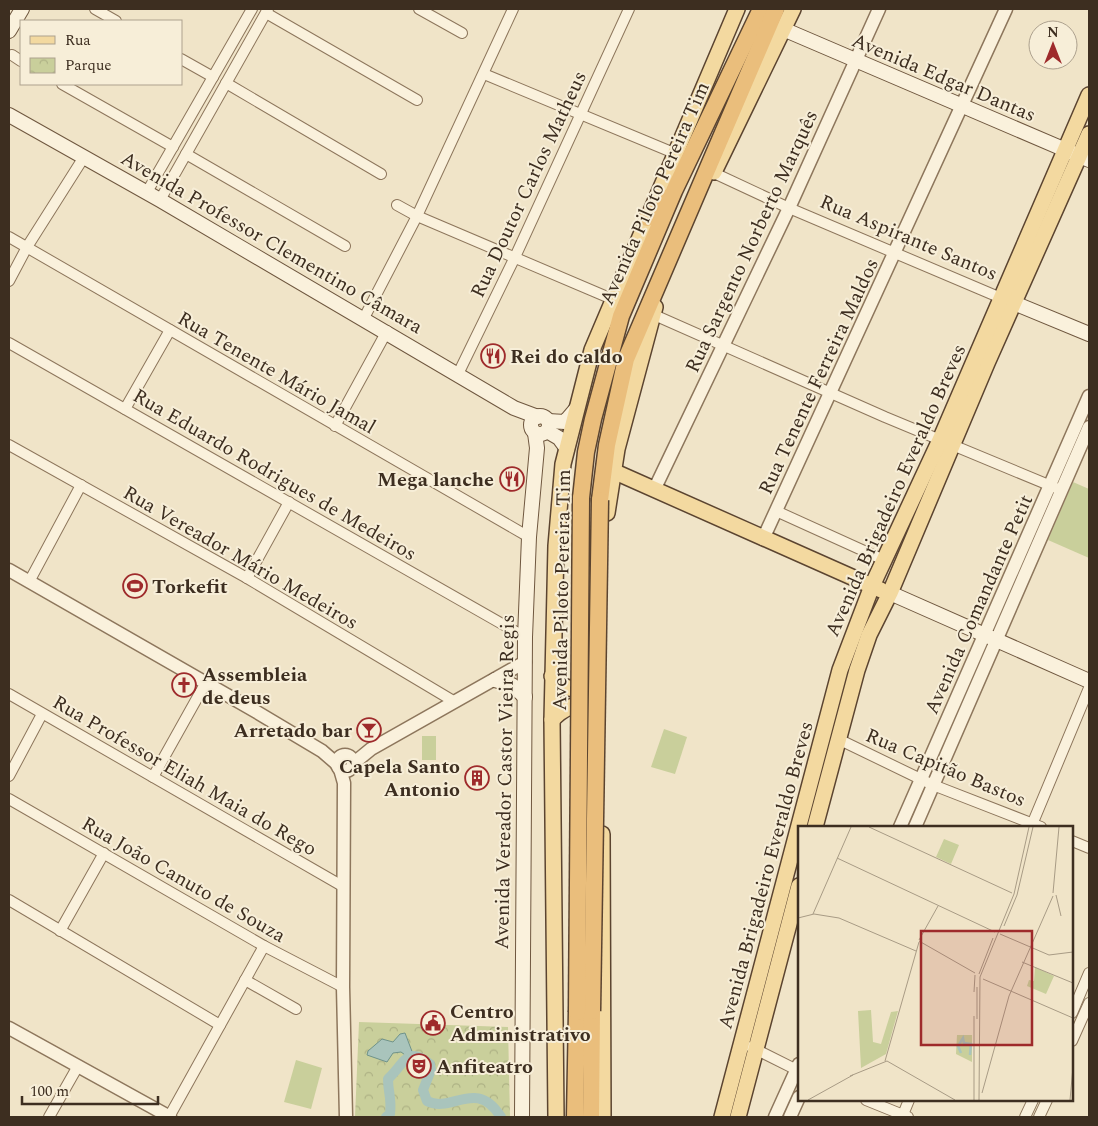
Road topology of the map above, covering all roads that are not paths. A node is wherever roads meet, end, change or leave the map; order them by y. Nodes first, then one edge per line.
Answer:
1 (22, 9) edge
2 (95, 9) edge
3 (252, 9) edge
4 (419, 9) edge
5 (513, 9) edge
6 (629, 9) edge
7 (737, 9) edge
8 (761, 9) edge
9 (776, 9) edge
10 (793, 9) edge
11 (879, 9) edge
12 (1006, 9) edge
13 (267, 11) edge
14 (114, 20) edge
15 (783, 29) junction
16 (9, 31) edge
17 (462, 33) dead end
18 (230, 47) junction
19 (242, 54) junction
20 (182, 60) edge
21 (855, 60) junction
22 (484, 74) junction
23 (213, 77) junction
24 (226, 83) junction
25 (64, 85) edge
26 (1089, 95) edge
27 (417, 100) dead end
28 (961, 106) junction
29 (9, 115) edge
30 (579, 115) junction
31 (189, 119) junction
32 (202, 126) junction
33 (1089, 134) edge
34 (173, 147) junction
35 (1064, 149) junction
36 (186, 154) junction
37 (674, 154) junction
38 (84, 157) junction
39 (1084, 158) edge
40 (714, 173) junction
41 (381, 174) dead end
42 (147, 192) junction
43 (674, 192) junction
44 (160, 200) junction
45 (397, 204) dead end
46 (789, 208) junction
47 (417, 216) junction
48 (647, 218) junction
49 (9, 237) edge
50 (345, 246) dead end
51 (27, 247) junction
52 (895, 253) junction
53 (515, 257) junction
54 (9, 281) edge
55 (1001, 298) junction
56 (612, 299) junction
57 (1015, 304) junction
58 (652, 314) junction
59 (364, 318) junction
60 (170, 330) junction
61 (387, 332) junction
62 (1089, 334) edge
63 (9, 343) edge
64 (723, 346) junction
65 (458, 374) junction
66 (830, 392) junction
67 (1089, 396) edge
68 (125, 409) junction
69 (576, 409) junction
70 (336, 426) junction
71 (540, 427) junction
72 (1089, 427) edge
73 (946, 443) junction
74 (9, 445) edge
75 (567, 448) junction
76 (613, 471) junction
77 (81, 485) junction
78 (655, 488) junction
79 (1056, 488) junction
80 (289, 502) junction
81 (776, 511) junction
82 (529, 537) junction
83 (763, 540) junction
84 (884, 560) junction
85 (9, 570) edge
86 (247, 578) junction
87 (29, 582) junction
88 (872, 586) junction
89 (890, 593) junction
90 (525, 637) junction
91 (990, 637) junction
92 (525, 662) junction
93 (552, 676) junction
94 (602, 676) junction
95 (494, 680) junction
96 (1089, 681) edge
97 (205, 684) junction
98 (1089, 688) edge
99 (9, 694) edge
100 (525, 697) junction
101 (455, 702) junction
102 (42, 714) junction
103 (602, 716) junction
104 (552, 720) junction
105 (838, 739) junction
106 (346, 763) junction
107 (9, 776) edge
108 (153, 777) junction
109 (927, 782) junction
110 (9, 799) edge
111 (808, 826) edge
112 (815, 826) edge
113 (901, 826) edge
114 (915, 826) edge
115 (1035, 826) edge
116 (1073, 841) edge
117 (1089, 848) edge
118 (104, 853) junction
119 (798, 874) edge
120 (344, 887) junction
121 (794, 893) edge
122 (9, 900) edge
123 (60, 930) junction
124 (264, 946) junction
125 (1089, 973) edge
126 (245, 980) junction
127 (343, 987) junction
128 (1089, 1003) edge
129 (1073, 1008) edge
130 (296, 1009) dead end
131 (1073, 1010) edge
132 (585, 1012) junction
133 (1087, 1015) edge
134 (220, 1025) junction
135 (9, 1028) edge
136 (1073, 1039) edge
137 (741, 1042) junction
138 (755, 1049) junction
139 (78, 1066) junction
140 (798, 1068) edge
141 (798, 1099) edge
142 (868, 1101) edge
143 (909, 1101) edge
144 (1033, 1101) edge
145 (1047, 1101) edge
146 (49, 1117) edge
147 (170, 1117) edge
148 (346, 1117) edge
149 (522, 1117) edge
150 (556, 1117) edge
151 (575, 1117) edge
152 (591, 1117) edge
153 (603, 1117) edge
154 (722, 1117) edge
155 (738, 1117) edge
156 (775, 1117) edge
157 (790, 1117) edge
158 (904, 1117) edge
159 (1026, 1117) edge
160 (1040, 1117) edge

1 - 16 main road
2 - 14 street
3 - 18 street
4 - 17 street
5 - 22 street
6 - 30 street, Rua Doutor Carlos Matheus
7 - 37 main road
8 - 43 highway, Avenida Piloto Pereira Tim
9 - 132 highway, Avenida Piloto Pereira Tim, bridge
10 - 15 main road
11 - 21 street, Rua Sargento Norberto Marquês
12 - 28 street, Rua Tenente Ferreira Maldos
13 - 19 street
13 - 27 street
15 - 21 main road, Avenida Edgar Dantas
15 - 40 main road
18 - 19 street
18 - 23 street
19 - 24 street
20 - 23 street
21 - 28 main road, Avenida Edgar Dantas
21 - 46 street, Rua Sargento Norberto Marquês
22 - 30 street
22 - 47 street
23 - 31 street
24 - 32 street
24 - 41 street
25 - 34 street
26 - 35 main road, Avenida Brigadeiro Everaldo Breves
28 - 35 main road, Avenida Edgar Dantas
28 - 52 street, Rua Tenente Ferreira Maldos
29 - 38 main road, Avenida Professor Clementino Câmara
30 - 37 street
30 - 53 street, Rua Doutor Carlos Matheus
31 - 32 street
31 - 34 street
32 - 36 street
33 - 39 main road, Avenida Brigadeiro Everaldo Breves
34 - 42 street
35 - 39 main road, Avenida Edgar Dantas
35 - 55 main road, Avenida Brigadeiro Everaldo Breves
36 - 44 street
36 - 50 street
37 - 48 main road
38 - 42 main road, Avenida Professor Clementino Câmara
38 - 51 street
39 - 57 main road, Avenida Brigadeiro Everaldo Breves
40 - 46 street, Rua Aspirante Santos
40 - 58 main road
42 - 44 main road, Avenida Professor Clementino Câmara
43 - 48 highway
43 - 132 highway, Avenida Piloto Pereira Tim, bridge
44 - 59 main road, Avenida Professor Clementino Câmara
45 - 47 street
46 - 52 street, Rua Aspirante Santos
46 - 64 street, Rua Sargento Norberto Marquês
47 - 53 street
47 - 59 street
48 - 56 main road
49 - 51 street, Rua Tenente Mário Jamal
51 - 54 street
51 - 60 street, Rua Tenente Mário Jamal
52 - 55 street, Rua Aspirante Santos
52 - 66 street, Rua Tenente Ferreira Maldos
53 - 56 street
53 - 65 street, Rua Doutor Carlos Matheus
55 - 57 main road, Rua Aspirante Santos
55 - 73 main road, Avenida Brigadeiro Everaldo Breves
56 - 69 main road
57 - 62 main road, Rua Aspirante Santos
57 - 73 main road, Avenida Brigadeiro Everaldo Breves
58 - 64 street
58 - 76 main road
59 - 61 main road, Avenida Professor Clementino Câmara
60 - 68 street
60 - 70 street, Rua Tenente Mário Jamal
61 - 65 main road, Avenida Professor Clementino Câmara
61 - 70 street
63 - 68 street, Rua Eduardo Rodrigues de Medeiros
64 - 66 street
64 - 78 street, Rua Sargento Norberto Marquês
65 - 71 main road, Avenida Professor Clementino Câmara
66 - 73 street
66 - 81 street, Rua Tenente Ferreira Maldos
67 - 79 street, Avenida Comandante Petit
68 - 80 street, Rua Eduardo Rodrigues de Medeiros
69 - 71 main road
69 - 75 main road
70 - 82 street, Rua Tenente Mário Jamal
71 - 75 main road, Avenida Professor Clementino Câmara
71 - 82 main road, Avenida Vereador Castor Vieira Regis
72 - 79 street, Avenida Comandante Petit
73 - 79 street
73 - 84 main road, Avenida Brigadeiro Everaldo Breves
73 - 89 main road, Avenida Brigadeiro Everaldo Breves
74 - 77 street, Rua Vereador Mário Medeiros
75 - 93 main road
76 - 78 main road
76 - 94 main road
77 - 86 street, Rua Vereador Mário Medeiros
77 - 87 street
78 - 83 main road
79 - 91 street, Avenida Comandante Petit
80 - 86 street
80 - 90 street, Rua Eduardo Rodrigues de Medeiros
81 - 83 street, Rua Tenente Ferreira Maldos
81 - 84 street
82 - 90 main road, Avenida Vereador Castor Vieira Regis
83 - 88 main road
84 - 88 main road, Avenida Brigadeiro Everaldo Breves
85 - 87 street
86 - 101 street, Rua Vereador Mário Medeiros
87 - 97 street
88 - 89 main road
88 - 111 main road, Avenida Brigadeiro Everaldo Breves
89 - 91 main road
89 - 105 main road, Avenida Brigadeiro Everaldo Breves
90 - 92 main road, Avenida Vereador Castor Vieira Regis
91 - 96 main road
91 - 109 street, Avenida Comandante Petit
92 - 95 street
92 - 100 main road, Avenida Vereador Castor Vieira Regis
93 - 94 main road
93 - 104 main road
94 - 103 main road
95 - 100 main road
95 - 101 street
97 - 106 street
97 - 108 street
98 - 115 street
99 - 102 street, Rua Professor Eliah Maia do Rego
100 - 149 main road, Avenida Vereador Castor Vieira Regis
101 - 106 street
102 - 107 street
102 - 108 street, Rua Professor Eliah Maia do Rego
103 - 104 main road
103 - 153 main road
104 - 150 main road
105 - 109 street, Rua Capitão Bastos
105 - 112 main road, Avenida Brigadeiro Everaldo Breves
106 - 120 street
108 - 120 street, Rua Professor Eliah Maia do Rego
109 - 113 street, Avenida Comandante Petit
109 - 114 street, Avenida Comandante Petit
109 - 115 street, Rua Capitão Bastos
110 - 118 street, Rua João Canuto de Souza
116 - 117 street
118 - 123 street
118 - 124 street, Rua João Canuto de Souza
119 - 121 main road, Avenida Brigadeiro Everaldo Breves
120 - 127 street
121 - 137 main road, Avenida Brigadeiro Everaldo Breves
121 - 138 main road, Avenida Brigadeiro Everaldo Breves
122 - 123 street
123 - 134 street
124 - 126 street
124 - 127 street, Rua João Canuto de Souza
125 - 129 street
126 - 130 street
126 - 134 street
127 - 148 street
128 - 133 street
131 - 133 street
132 - 151 highway, Avenida Piloto Pereira Tim
132 - 152 highway, Avenida Piloto Pereira Tim
133 - 136 street
134 - 147 street
135 - 139 street
137 - 138 street
137 - 154 main road, Avenida Brigadeiro Everaldo Breves
138 - 140 street
138 - 155 main road, Avenida Brigadeiro Everaldo Breves
139 - 146 street
139 - 147 street
140 - 156 street
141 - 157 street
142 - 158 street
143 - 158 street
144 - 159 street
145 - 160 street

